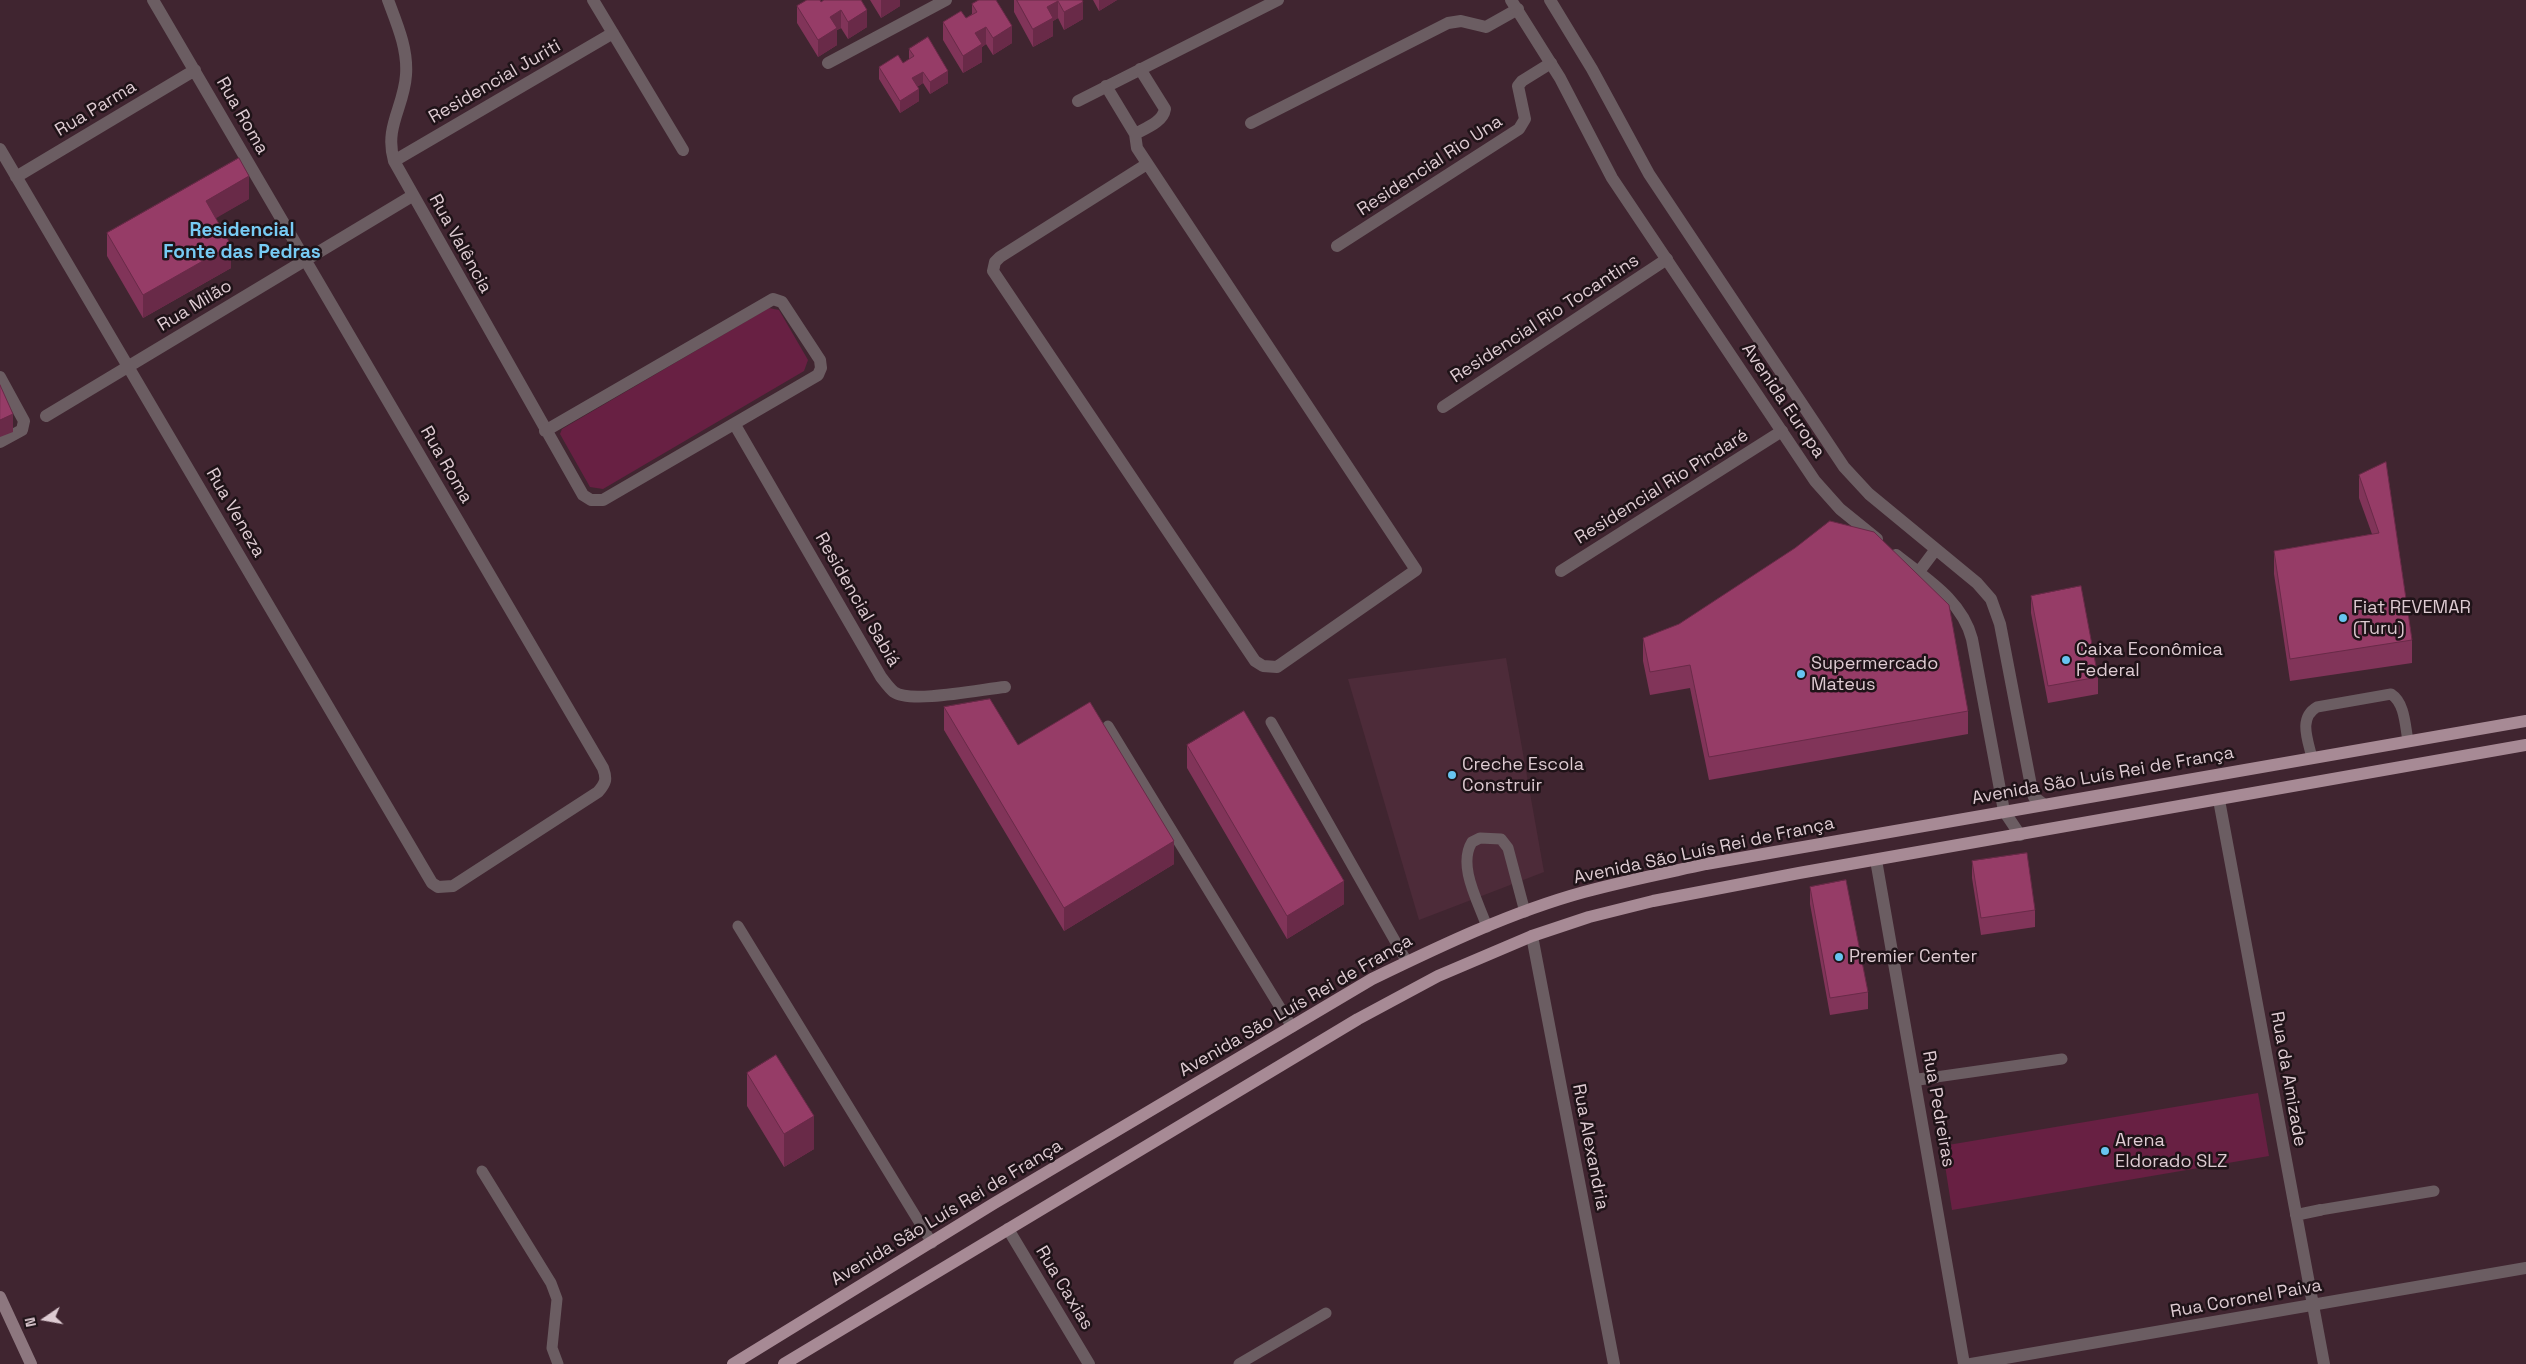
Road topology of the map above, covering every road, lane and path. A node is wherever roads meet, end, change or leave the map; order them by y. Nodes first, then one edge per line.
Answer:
1 (154, 0) edge
2 (388, 0) edge
3 (594, 0) edge
4 (946, 0) edge
5 (1278, 0) edge
6 (1550, 0) edge
7 (1514, 4) edge
8 (614, 34) junction
9 (828, 63) dead end
10 (1551, 63) junction
11 (1140, 69) junction
12 (195, 70) junction
13 (1106, 86) junction
14 (1078, 100) dead end
15 (1251, 123) dead end
16 (1135, 134) junction
17 (0, 149) edge
18 (683, 150) dead end
19 (394, 161) junction
20 (1147, 164) junction
21 (16, 177) junction
22 (412, 196) junction
23 (1337, 246) dead end
24 (306, 260) junction
25 (1667, 260) junction
26 (128, 367) junction
27 (0, 377) edge
28 (1443, 407) dead end
29 (46, 416) dead end
30 (736, 425) junction
31 (545, 431) junction
32 (1782, 431) junction
33 (0, 442) edge
34 (1936, 549) junction
35 (1561, 572) dead end
36 (1918, 573) junction
37 (1005, 687) dead end
38 (2526, 721) edge
39 (1271, 722) dead end
40 (1108, 726) dead end
41 (2408, 741) junction
42 (2526, 745) edge
43 (2312, 758) junction
44 (2219, 800) junction
45 (2043, 804) junction
46 (2004, 811) junction
47 (2020, 835) junction
48 (1876, 860) junction
49 (444, 888) joint
50 (1526, 912) junction
51 (738, 926) dead end
52 (1488, 928) junction
53 (1532, 936) junction
54 (1407, 962) junction
55 (1292, 1027) junction
56 (2062, 1059) dead end
57 (1936, 1077) joint
58 (1915, 1080) junction
59 (482, 1171) dead end
60 (2434, 1190) dead end
61 (2320, 1210) joint
62 (2296, 1214) junction
63 (1008, 1229) junction
64 (932, 1243) junction
65 (2526, 1268) edge
66 (0, 1297) edge
67 (2313, 1305) junction
68 (1326, 1313) dead end
69 (31, 1364) edge
70 (558, 1364) edge
71 (733, 1364) edge
72 (784, 1364) edge
73 (1089, 1364) edge
74 (1239, 1364) edge
75 (1614, 1364) edge
76 (1964, 1364) edge
77 (1971, 1364) edge
78 (2324, 1364) edge

1 - 12 street, Rua Roma
2 - 19 street, Rua Valência
3 - 8 street
4 - 9 street
5 - 11 street
6 - 34 street, Avenida Europa
7 - 10 street, Avenida Europa
7 - 15 street
8 - 18 street
8 - 19 street, Residencial Juriti
10 - 23 street, Residencial Rio Una
10 - 25 street, Avenida Europa
11 - 13 street
11 - 16 street
12 - 21 street, Rua Parma
12 - 24 street, Rua Roma
13 - 14 street
13 - 16 street
16 - 20 street
17 - 21 street, Rua Veneza
19 - 22 street, Rua Valência
20 - 20 street
21 - 26 street, Rua Veneza
22 - 24 street, Rua Milão
22 - 31 street, Rua Valência
24 - 26 street, Rua Milão
24 - 49 street, Rua Roma
25 - 28 street, Residencial Rio Tocantins
25 - 32 street, Avenida Europa
26 - 29 street, Rua Milão
26 - 49 street, Rua Veneza
27 - 33 street
30 - 31 street, Rua Valência
30 - 31 street
30 - 37 street, Residencial Sabiá
32 - 35 street, Residencial Rio Pindaré
32 - 36 street, Avenida Europa
34 - 36 street
34 - 45 street, Avenida Europa
36 - 46 street, Avenida Europa
38 - 41 main road, Avenida São Luís Rei de França
39 - 54 lane
40 - 55 lane
41 - 43 main road, Avenida São Luís Rei de França
41 - 43 lane
42 - 44 main road
43 - 45 main road, Avenida São Luís Rei de França
44 - 47 main road
44 - 62 street, Rua da Amizade
45 - 46 main road, Avenida São Luís Rei de França
46 - 47 street
46 - 50 main road, Avenida São Luís Rei de França
47 - 48 main road
48 - 53 main road
48 - 58 street, Rua Pedreiras
50 - 52 main road, Avenida São Luís Rei de França
50 - 52 lane
51 - 64 lane
52 - 54 main road, Avenida São Luís Rei de França
53 - 63 main road
53 - 75 street, Rua Alexandria
54 - 55 main road, Avenida São Luís Rei de França
55 - 64 main road, Avenida São Luís Rei de França
56 - 57 lane
57 - 58 street
58 - 76 street, Rua Pedreiras
59 - 70 lane
60 - 61 lane
61 - 62 street
62 - 67 street, Rua da Amizade
63 - 72 main road
63 - 73 street, Rua Caxias
64 - 71 main road, Avenida São Luís Rei de França
65 - 67 street, Rua Coronel Paiva
66 - 69 main road
67 - 77 street, Rua Coronel Paiva
67 - 78 street, Rua da Amizade
68 - 74 lane

